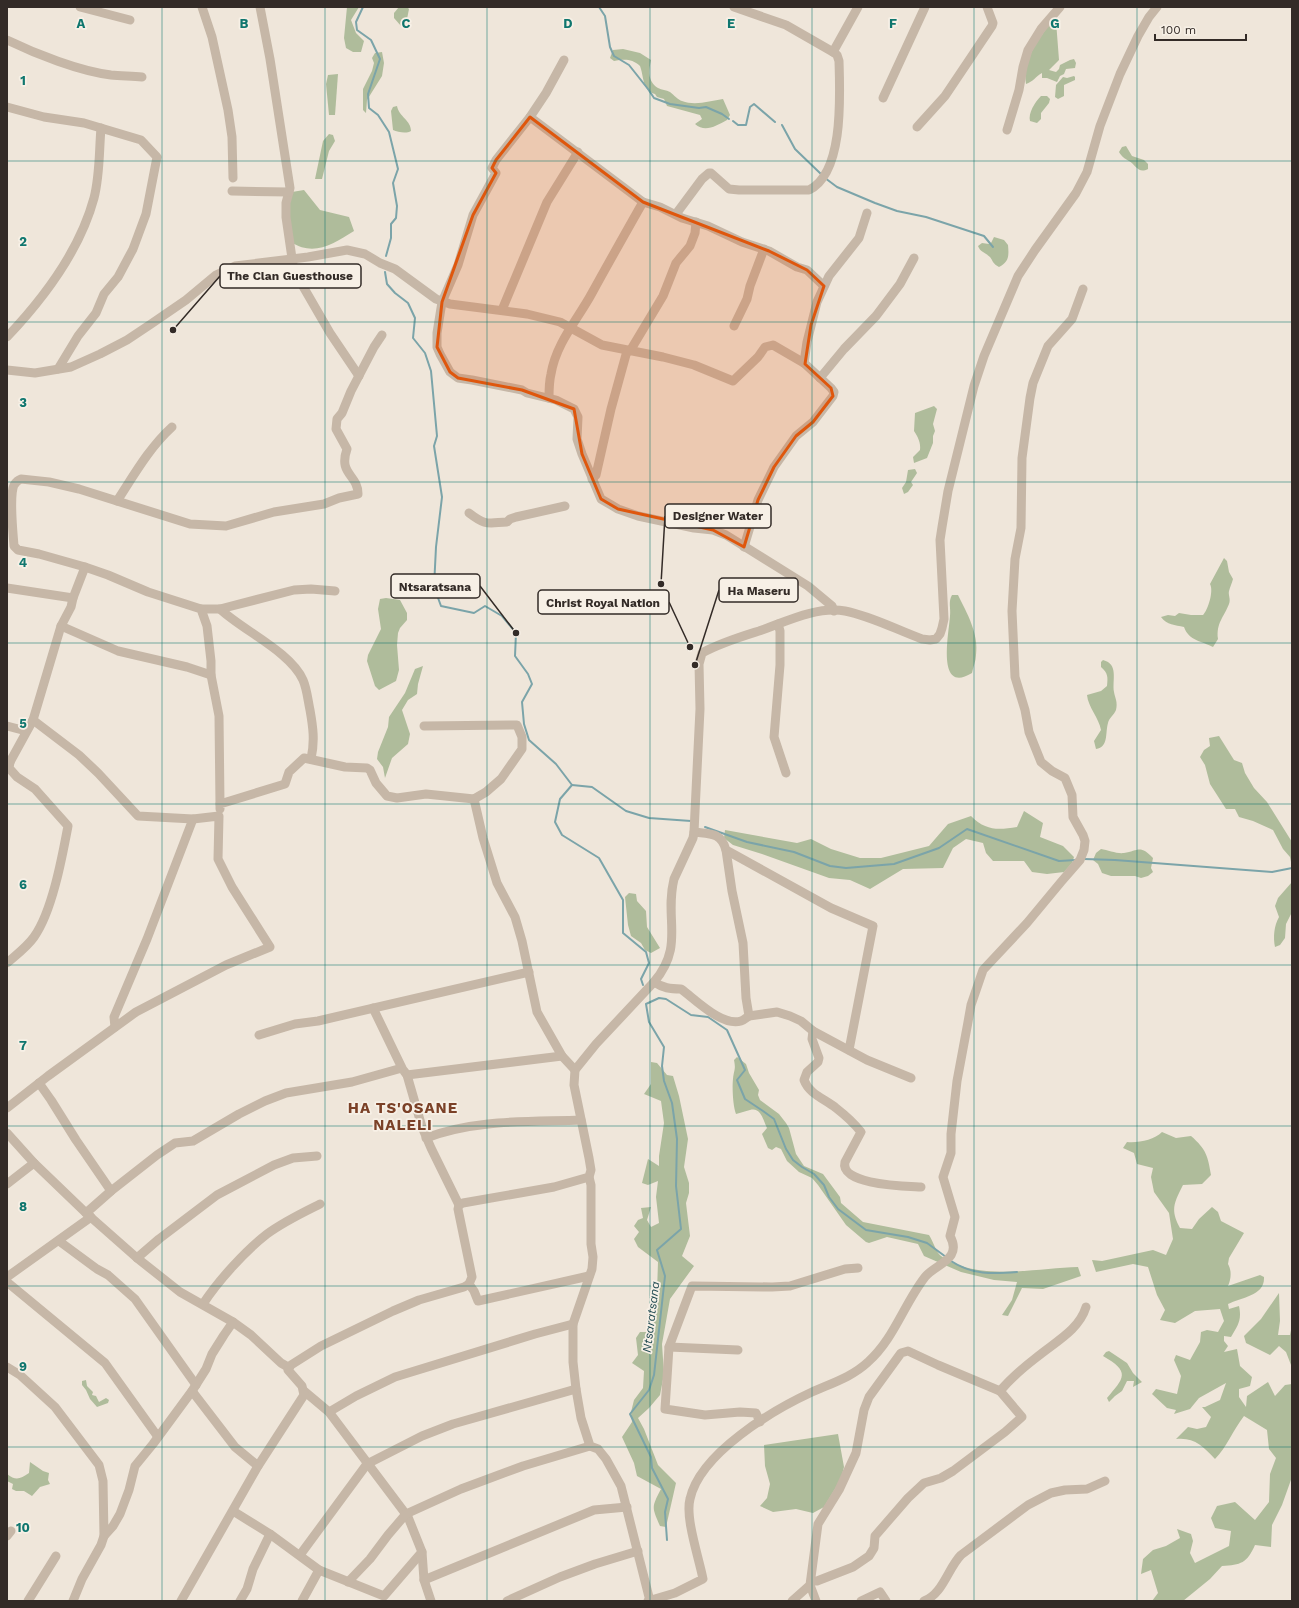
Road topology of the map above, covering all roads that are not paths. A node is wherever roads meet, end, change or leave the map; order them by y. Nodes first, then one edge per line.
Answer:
1 (80, 7) edge
2 (202, 7) edge
3 (260, 7) edge
4 (734, 7) edge
5 (858, 7) edge
6 (925, 7) edge
7 (987, 7) edge
8 (1060, 7) edge
9 (1157, 7) edge
10 (130, 20) dead end
11 (7, 40) edge
12 (833, 52) junction
13 (564, 60) dead end
14 (142, 77) dead end
15 (884, 98) dead end
16 (7, 107) edge
17 (530, 117) junction
18 (917, 127) dead end
19 (101, 128) junction
20 (1007, 130) dead end
21 (578, 152) junction
22 (232, 178) dead end
23 (232, 191) dead end
24 (288, 192) junction
25 (643, 202) junction
26 (676, 214) junction
27 (867, 214) dead end
28 (696, 222) junction
29 (764, 249) junction
30 (292, 258) junction
31 (914, 258) dead end
32 (824, 286) junction
33 (1083, 289) dead end
34 (442, 302) junction
35 (502, 310) junction
36 (734, 326) dead end
37 (571, 327) junction
38 (382, 335) dead end
39 (7, 337) edge
40 (628, 351) junction
41 (804, 363) junction
42 (58, 369) junction
43 (7, 370) edge
44 (359, 376) junction
45 (820, 378) junction
46 (549, 398) junction
47 (172, 426) dead end
48 (592, 479) junction
49 (117, 501) junction
50 (565, 506) dead end
51 (469, 513) dead end
52 (10, 517) edge
53 (744, 547) junction
54 (85, 567) junction
55 (7, 588) edge
56 (335, 592) dead end
57 (73, 598) junction
58 (201, 609) junction
59 (220, 609) junction
60 (834, 611) junction
61 (778, 624) junction
62 (61, 626) junction
63 (211, 675) junction
64 (33, 720) junction
65 (7, 726) edge
66 (424, 726) dead end
67 (26, 731) junction
68 (311, 759) junction
69 (8, 761) edge
70 (786, 773) dead end
71 (474, 799) junction
72 (220, 804) junction
73 (219, 816) junction
74 (194, 819) junction
75 (694, 832) junction
76 (726, 850) junction
77 (7, 963) edge
78 (529, 972) junction
79 (654, 982) junction
80 (372, 1008) junction
81 (749, 1016) junction
82 (115, 1027) junction
83 (813, 1031) junction
84 (258, 1035) dead end
85 (849, 1050) junction
86 (562, 1056) junction
87 (575, 1070) junction
88 (404, 1072) junction
89 (911, 1078) dead end
90 (40, 1083) junction
91 (7, 1108) edge
92 (581, 1120) junction
93 (7, 1133) edge
94 (426, 1138) junction
95 (317, 1156) dead end
96 (34, 1163) junction
97 (589, 1177) junction
98 (7, 1184) edge
99 (921, 1187) dead end
100 (111, 1191) junction
101 (320, 1204) dead end
102 (459, 1205) junction
103 (88, 1215) junction
104 (59, 1241) junction
105 (137, 1258) junction
106 (858, 1268) dead end
107 (589, 1276) junction
108 (7, 1277) edge
109 (7, 1282) edge
110 (469, 1284) junction
111 (203, 1304) junction
112 (1086, 1307) dead end
113 (233, 1322) junction
114 (573, 1324) junction
115 (669, 1347) junction
116 (738, 1350) dead end
117 (7, 1367) edge
118 (288, 1367) junction
119 (194, 1388) junction
120 (576, 1389) junction
121 (304, 1391) junction
122 (1000, 1391) junction
123 (1029, 1410) dead end
124 (329, 1412) junction
125 (1022, 1417) junction
126 (760, 1422) junction
127 (158, 1437) junction
128 (590, 1446) junction
129 (367, 1464) junction
130 (258, 1466) junction
131 (1105, 1481) dead end
132 (627, 1507) junction
133 (233, 1511) junction
134 (406, 1514) junction
135 (270, 1534) junction
136 (104, 1536) junction
137 (638, 1551) junction
138 (422, 1552) junction
139 (300, 1555) junction
140 (56, 1556) dead end
141 (319, 1570) junction
142 (424, 1580) junction
143 (348, 1582) junction
144 (811, 1583) junction
145 (381, 1599) edge
146 (28, 1601) edge
147 (73, 1601) edge
148 (181, 1601) edge
149 (240, 1601) edge
150 (302, 1601) edge
151 (431, 1601) edge
152 (507, 1601) edge
153 (649, 1601) edge
154 (792, 1601) edge
155 (816, 1601) edge
156 (861, 1601) edge
157 (886, 1601) edge
158 (924, 1601) edge

1 - 10 street
2 - 22 street
3 - 24 street
4 - 12 street
5 - 12 street
6 - 15 street
7 - 18 street
8 - 20 street
9 - 60 street
11 - 14 street
12 - 26 street
13 - 17 street
16 - 19 street
17 - 21 street
17 - 34 street
19 - 39 street
19 - 42 street
21 - 25 street
21 - 35 street
23 - 24 street
24 - 30 street
25 - 26 street
25 - 37 street
26 - 28 street
27 - 32 street
28 - 29 street
28 - 40 street
29 - 32 street
29 - 36 street
30 - 34 street
30 - 42 street
30 - 44 street
31 - 45 street
32 - 41 street
33 - 126 street
34 - 35 street
34 - 46 street
35 - 37 street
37 - 40 street
37 - 46 street
38 - 44 street
40 - 41 street
40 - 48 street
41 - 45 street
42 - 43 street
44 - 49 street
45 - 53 street
46 - 48 street
47 - 49 street
48 - 53 street
49 - 52 street
50 - 51 street
52 - 54 street
53 - 60 street
54 - 57 street
54 - 58 street
55 - 57 street
56 - 59 street
57 - 62 street
58 - 59 street
58 - 63 street
59 - 68 street
60 - 61 street
61 - 70 street
61 - 75 street
62 - 63 street
62 - 64 street
63 - 72 street
64 - 67 street
64 - 74 street
65 - 67 street
66 - 71 street
67 - 69 street
68 - 71 street
68 - 72 street
69 - 77 street
71 - 78 street
72 - 73 street
73 - 74 street
73 - 82 street
74 - 82 street
75 - 76 street
75 - 79 street
76 - 81 street
76 - 85 street
78 - 80 street
78 - 86 street
79 - 81 street
79 - 87 street
80 - 84 street
80 - 88 street
81 - 83 street
82 - 90 street
83 - 85 street
83 - 99 street
85 - 89 street
86 - 87 street
86 - 88 street
87 - 92 street
88 - 94 street
88 - 100 street
90 - 91 street
90 - 100 street
92 - 94 street
92 - 97 street
93 - 96 street
94 - 102 street
95 - 105 street
96 - 98 street
96 - 103 street
97 - 102 street
97 - 107 street
100 - 103 street
101 - 111 street
102 - 110 street
103 - 104 street
103 - 105 street
104 - 108 street
104 - 119 street
105 - 111 street
106 - 115 street
107 - 110 street
107 - 114 street
109 - 127 street
110 - 118 street
111 - 113 street
112 - 122 street
113 - 118 street
113 - 119 street
114 - 120 street
114 - 124 street
115 - 116 street
115 - 126 street
117 - 136 street
118 - 121 street
119 - 127 street
119 - 130 street
120 - 128 street
120 - 129 street
121 - 124 street
121 - 130 street
122 - 125 street
122 - 144 street
123 - 125 street
124 - 129 street
125 - 144 street
126 - 153 street
127 - 136 street
128 - 132 street
128 - 134 street
129 - 134 street
129 - 139 street
130 - 133 street
131 - 158 street
132 - 137 street
132 - 142 street
133 - 135 street
133 - 148 street
134 - 138 street
134 - 143 street
135 - 139 street
135 - 149 street
136 - 147 street
137 - 152 street
137 - 153 street
138 - 142 street
138 - 145 street
139 - 141 street
140 - 146 street
141 - 143 street
141 - 150 street
142 - 151 street
143 - 145 street
144 - 154 street
144 - 155 street
156 - 157 street

